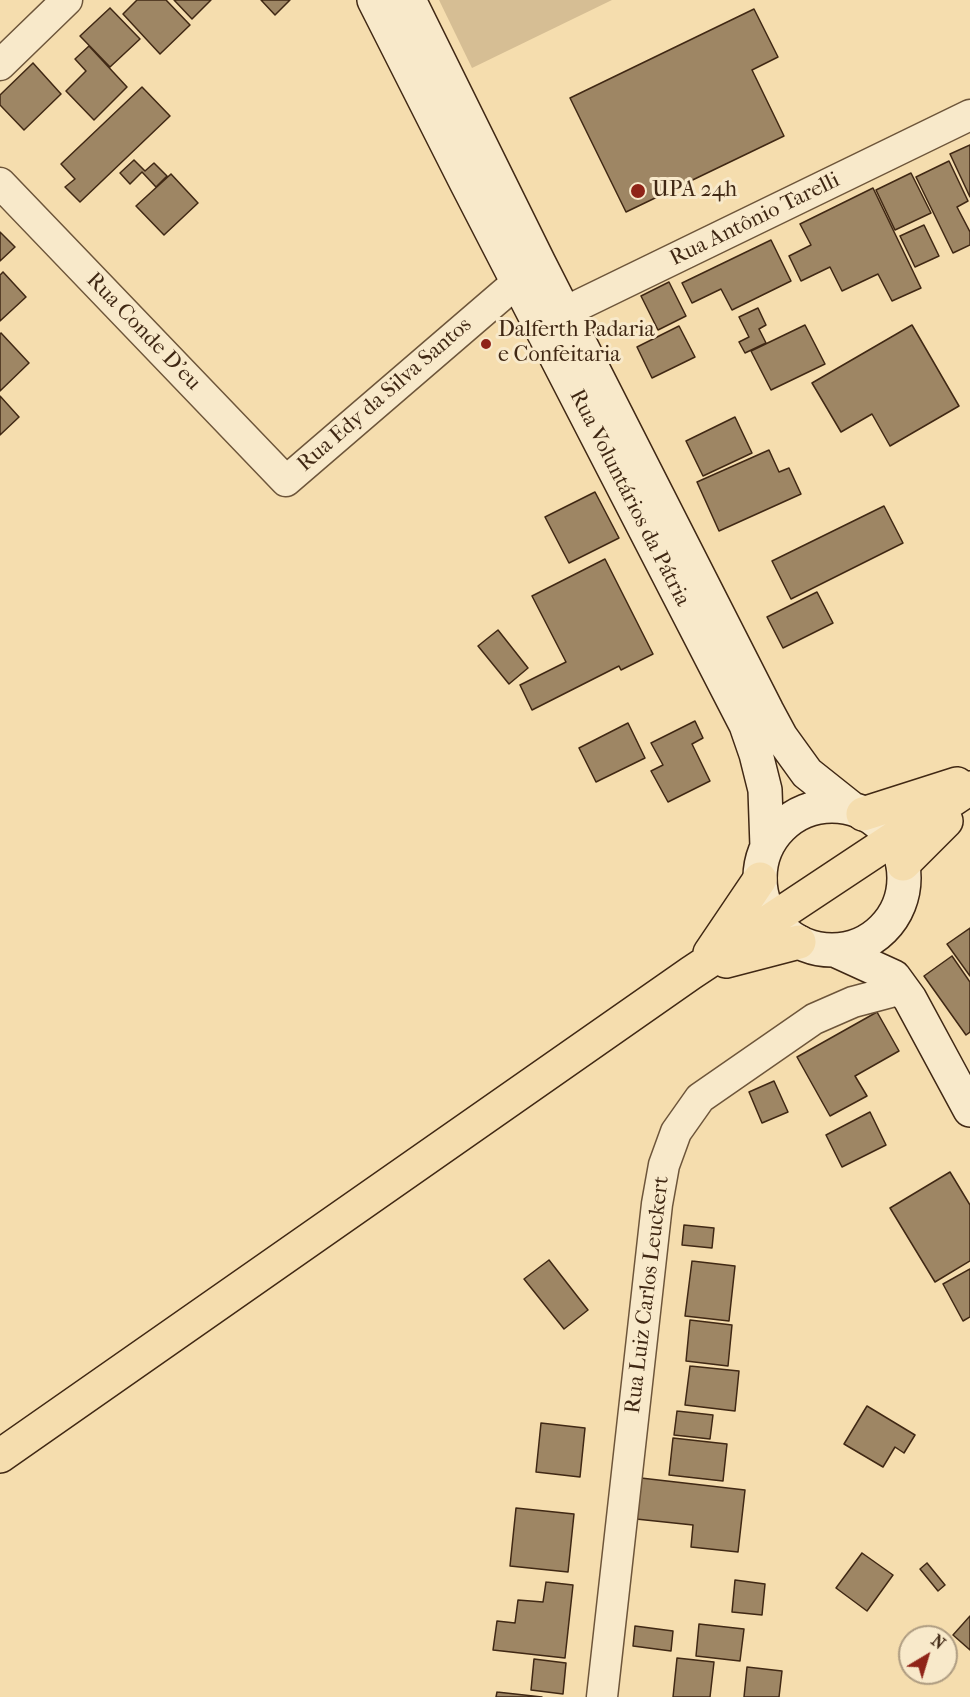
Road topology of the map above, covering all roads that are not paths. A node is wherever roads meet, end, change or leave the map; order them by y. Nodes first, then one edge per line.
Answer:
1 (67, 0) edge
2 (374, 0) edge
3 (409, 0) edge
4 (410, 38) junction
5 (0, 65) edge
6 (970, 116) edge
7 (0, 183) edge
8 (530, 265) junction
9 (552, 318) junction
10 (285, 481) joint
11 (970, 780) edge
12 (970, 788) edge
13 (970, 797) edge
14 (857, 811) junction
15 (767, 847) junction
16 (898, 852) junction
17 (760, 879) junction
18 (895, 916) junction
19 (772, 920) junction
20 (799, 942) junction
21 (837, 951) junction
22 (700, 967) junction
23 (898, 983) junction
24 (966, 1091) edge
25 (0, 1456) edge
26 (602, 1697) edge

1 - 5 street
2 - 4 main road, Rua Voluntários da Pátria
3 - 4 main road, Rua Voluntários da Pátria
4 - 8 main road, Rua Voluntários da Pátria
4 - 8 main road, Rua Voluntários da Pátria
6 - 9 street, Rua Antônio Tarelli
7 - 10 street, Rua Conde D'eu
8 - 9 main road, Rua Voluntários da Pátria
8 - 10 street, Rua Edy da Silva Santos
9 - 14 main road, Rua Voluntários da Pátria
9 - 15 main road, Rua Voluntários da Pátria
11 - 14 highway
12 - 16 highway
13 - 16 highway
14 - 15 main road
14 - 16 main road, Rua Voluntários da Pátria
15 - 17 main road
16 - 18 main road
16 - 19 highway
17 - 19 main road
17 - 22 highway
18 - 21 main road
18 - 23 main road
19 - 20 main road
19 - 22 highway
20 - 21 main road
20 - 22 highway
21 - 23 main road
22 - 25 highway
23 - 24 main road
23 - 26 street, Rua Luiz Carlos Leuckert

